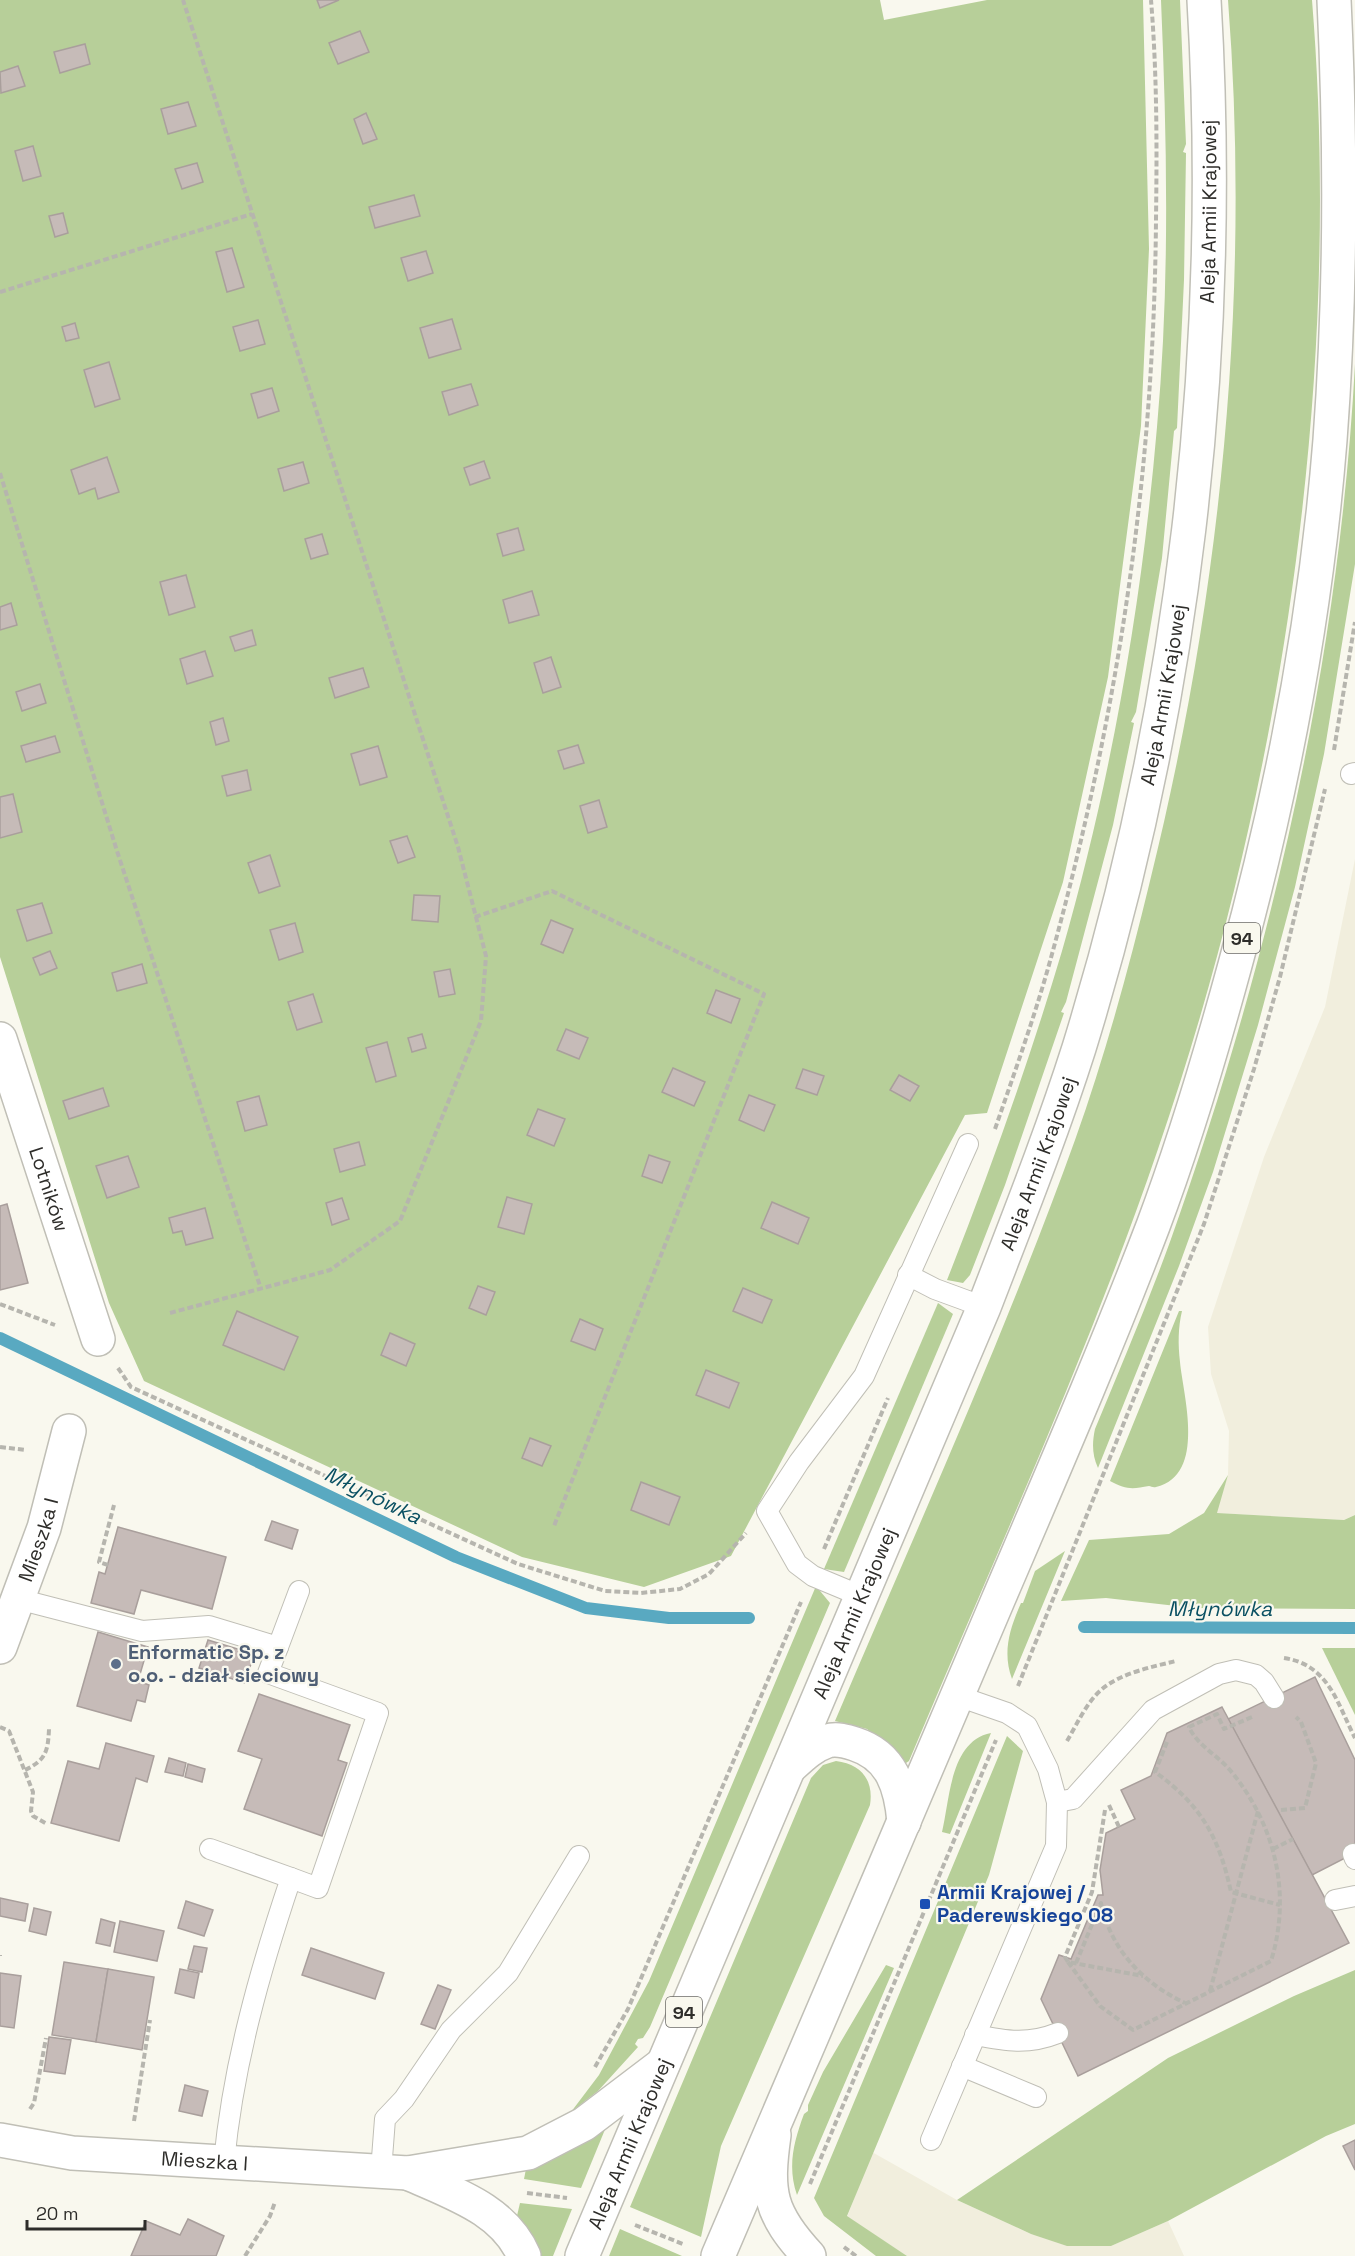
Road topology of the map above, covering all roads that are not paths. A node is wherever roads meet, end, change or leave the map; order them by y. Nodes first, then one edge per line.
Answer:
1 (1204, 0) edge
2 (1334, 0) edge
3 (0, 1039) edge
4 (968, 1144) dead end
5 (908, 1275) junction
6 (984, 1307) junction
7 (98, 1339) road end
8 (69, 1431) dead end
9 (299, 1591) dead end
10 (861, 1596) junction
11 (18, 1599) junction
12 (0, 1647) edge
13 (278, 1647) junction
14 (958, 1696) junction
15 (1274, 1698) dead end
16 (788, 1768) junction
17 (1057, 1802) junction
18 (904, 1822) junction
19 (210, 1849) dead end
20 (579, 1856) dead end
21 (291, 1878) junction
22 (1355, 1896) edge
23 (1335, 1900) dead end
24 (1058, 2033) dead end
25 (975, 2035) junction
26 (663, 2064) junction
27 (962, 2066) junction
28 (1036, 2097) dead end
29 (776, 2123) junction
30 (0, 2140) edge
31 (931, 2140) dead end
32 (224, 2162) junction
33 (394, 2172) junction
34 (705, 2252) edge
35 (524, 2256) edge
36 (582, 2256) edge
37 (809, 2256) edge

1 - 6 main road, Aleja Armii Krajowej / 94
2 - 14 main road, 94
3 - 7 main road, Lotników
4 - 5 lane
5 - 6 lane
5 - 10 lane
6 - 10 main road, Aleja Armii Krajowej / 94
8 - 11 main road, Mieszka I
9 - 13 lane
10 - 16 main road, Aleja Armii Krajowej / 94
11 - 12 main road, Mieszka I
11 - 13 lane
13 - 21 lane
14 - 17 lane
14 - 18 main road, 94
15 - 17 lane
16 - 18 main road
16 - 26 main road, Aleja Armii Krajowej / 94
17 - 25 lane
18 - 29 main road, 94
19 - 21 lane
20 - 33 lane
21 - 32 lane
22 - 23 lane
24 - 25 lane
25 - 27 lane
26 - 33 main road, Mieszka I
26 - 36 main road, Aleja Armii Krajowej / 94
27 - 28 lane
27 - 31 lane
29 - 34 main road, 94
29 - 37 main road
30 - 32 main road, Mieszka I
32 - 33 main road, Mieszka I
33 - 35 main road, Mieszka I

